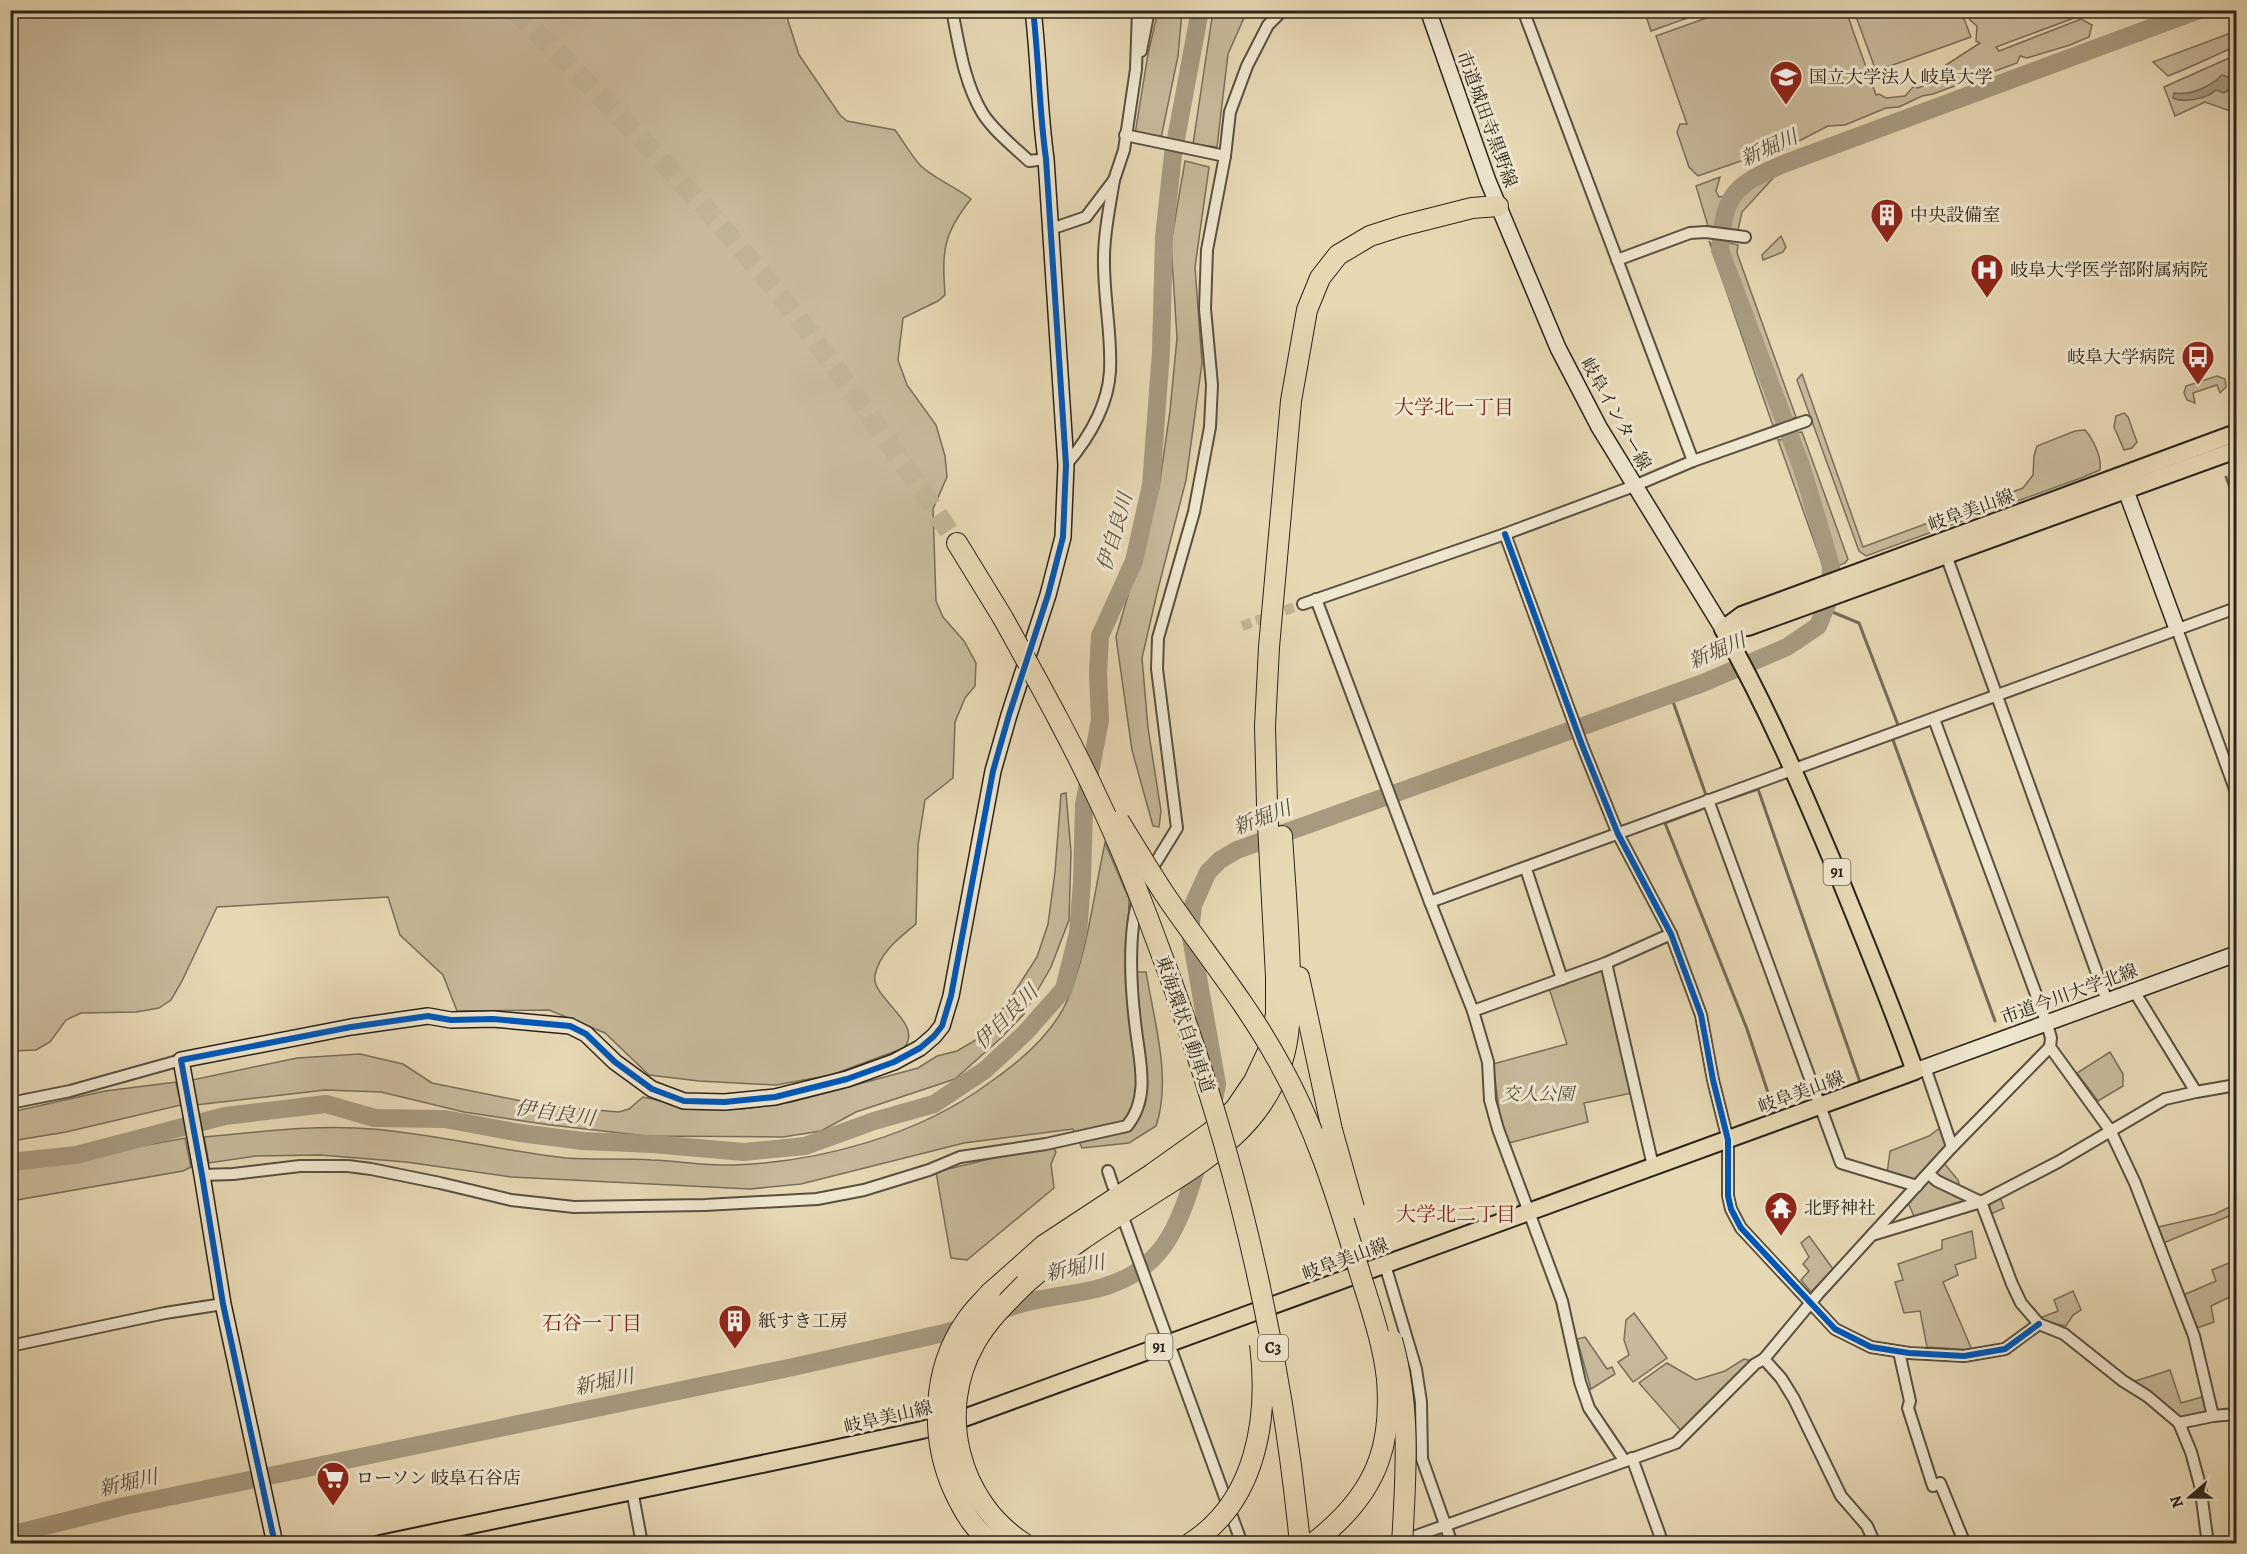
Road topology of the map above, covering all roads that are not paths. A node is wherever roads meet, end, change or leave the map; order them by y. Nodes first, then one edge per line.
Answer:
1 (952, 10) edge
2 (1033, 10) edge
3 (1138, 10) edge
4 (1149, 10) edge
5 (1282, 10) edge
6 (1428, 10) edge
7 (1523, 10) edge
8 (1136, 69) junction
9 (1130, 136) junction
10 (1221, 155) junction
11 (1046, 159) junction
12 (1114, 180) junction
13 (1498, 206) junction
14 (1051, 229) junction
15 (1745, 237) dead end
16 (1617, 260) junction
17 (1806, 421) dead end
18 (2236, 433) edge
19 (2236, 450) edge
20 (1693, 460) junction
21 (1066, 465) junction
22 (2123, 483) junction
23 (1634, 486) junction
24 (1505, 534) junction
25 (957, 543) tunnel mouth
26 (1946, 555) junction
27 (1854, 581) junction
28 (1316, 599) junction
29 (1304, 604) tunnel mouth
30 (2236, 608) edge
31 (1723, 629) junction
32 (2177, 629) junction
33 (1997, 695) junction
34 (1934, 719) junction
35 (1077, 756) junction
36 (1794, 770) junction
37 (2236, 792) edge
38 (1708, 800) junction
39 (1618, 834) junction
40 (1276, 859) junction
41 (1526, 869) junction
42 (1430, 903) junction
43 (1289, 924) junction
44 (1671, 934) junction
45 (2236, 954) edge
46 (1606, 963) junction
47 (1562, 979) junction
48 (2134, 991) junction
49 (2107, 1001) junction
50 (1473, 1011) junction
51 (2047, 1024) junction
52 (2050, 1047) junction
53 (181, 1060) junction
54 (1920, 1069) junction
55 (2236, 1085) edge
56 (2196, 1092) junction
57 (10, 1103) edge
58 (1820, 1106) junction
59 (2110, 1130) junction
60 (1728, 1140) junction
61 (1952, 1147) junction
62 (1229, 1148) junction
63 (1653, 1166) junction
64 (1108, 1171) dead end
65 (1929, 1174) junction
66 (202, 1175) junction
67 (1152, 1184) junction
68 (1113, 1186) dead end
69 (1917, 1186) junction
70 (1982, 1202) junction
71 (1529, 1211) junction
72 (1125, 1223) dead end
73 (1871, 1236) junction
74 (1385, 1265) junction
75 (1810, 1303) junction
76 (223, 1304) junction
77 (2039, 1324) junction
78 (1170, 1344) junction
79 (10, 1346) edge
80 (1899, 1352) junction
81 (1764, 1359) junction
82 (2236, 1414) edge
83 (2213, 1416) junction
84 (2179, 1423) junction
85 (1628, 1459) junction
86 (632, 1490) junction
87 (1446, 1525) junction
88 (1867, 1526) junction
89 (988, 1541) edge
90 (275, 1544) edge
91 (380, 1544) edge
92 (642, 1544) edge
93 (1025, 1544) edge
94 (1189, 1544) edge
95 (1242, 1544) edge
96 (1300, 1544) edge
97 (1312, 1544) edge
98 (1396, 1544) edge
99 (1402, 1544) edge
100 (1452, 1544) edge
101 (1663, 1544) edge
102 (1875, 1544) edge
103 (1881, 1544) edge
104 (1965, 1544) edge
105 (2208, 1544) edge

1 - 11 street
2 - 11 street
3 - 8 street
4 - 8 street
5 - 10 street
6 - 13 street, 市道城田寺黒野線
7 - 16 street
8 - 9 street
9 - 10 street
9 - 12 street
10 - 66 street
11 - 14 street
12 - 14 street
12 - 21 street
13 - 23 street, 岐阜インター線
13 - 40 highway
14 - 21 street
15 - 16 street
16 - 20 street
17 - 20 street
18 - 22 main road, 岐阜美山線
19 - 22 main road, 岐阜美山線
20 - 23 street
21 - 53 street
22 - 26 main road, 岐阜美山線
22 - 27 main road, 岐阜美山線
22 - 32 street
23 - 24 street
23 - 31 street, 岐阜インター線
24 - 28 street
24 - 39 street
25 - 35 highway, 東海環状自動車道 / C3, bridge
26 - 27 main road, 岐阜美山線
26 - 33 street
27 - 31 main road, 岐阜美山線
28 - 29 street
28 - 42 street
30 - 32 street
31 - 36 main road, 91
32 - 33 street
32 - 37 street
33 - 34 street
33 - 49 street
34 - 36 street
34 - 51 street
35 - 62 highway, 東海環状自動車道 / C3, bridge
35 - 97 highway, bridge
36 - 38 street
36 - 54 main road, 91
38 - 39 street
38 - 58 street
39 - 41 street
39 - 44 street
40 - 43 highway
40 - 67 highway
41 - 42 street
41 - 47 street
42 - 50 street
43 - 62 highway
43 - 99 highway, bridge
44 - 46 street
44 - 60 street
45 - 48 street, 市道今川大学北線
46 - 47 street
46 - 63 street
47 - 50 street
48 - 49 street, 市道今川大学北線
48 - 56 street
49 - 51 street, 市道今川大学北線
50 - 71 street
51 - 52 street
51 - 54 street, 市道今川大学北線
52 - 59 street
52 - 61 street
53 - 57 street
53 - 66 street
54 - 58 main road, 岐阜美山線 / 91
54 - 61 street
55 - 56 street
56 - 59 street
58 - 60 main road, 岐阜美山線 / 91
58 - 69 street
59 - 70 street
59 - 83 street
60 - 63 main road, 岐阜美山線 / 91
60 - 75 street
61 - 65 street
62 - 67 highway
62 - 94 highway, bridge
62 - 96 highway, 東海環状自動車道 / C3, bridge
63 - 71 main road, 岐阜美山線 / 91
64 - 68 street
65 - 69 street
65 - 70 street
66 - 76 street
67 - 89 highway, bridge
67 - 93 highway, bridge
69 - 73 street
70 - 73 street
70 - 77 street
71 - 74 main road, 岐阜美山線 / 91
71 - 85 street
72 - 78 street
73 - 75 street
74 - 78 main road, 岐阜美山線 / 91
74 - 87 street
75 - 80 street
75 - 81 street
76 - 79 street
76 - 90 street
77 - 80 street
77 - 84 street
78 - 86 main road, 岐阜美山線 / 91
78 - 95 street
80 - 104 street
81 - 85 street
81 - 88 street
82 - 83 street
83 - 84 street
84 - 105 street
85 - 87 street
85 - 101 street
86 - 91 main road, 岐阜美山線 / 91
86 - 92 street
87 - 98 street
87 - 100 street
88 - 102 street
88 - 103 street

